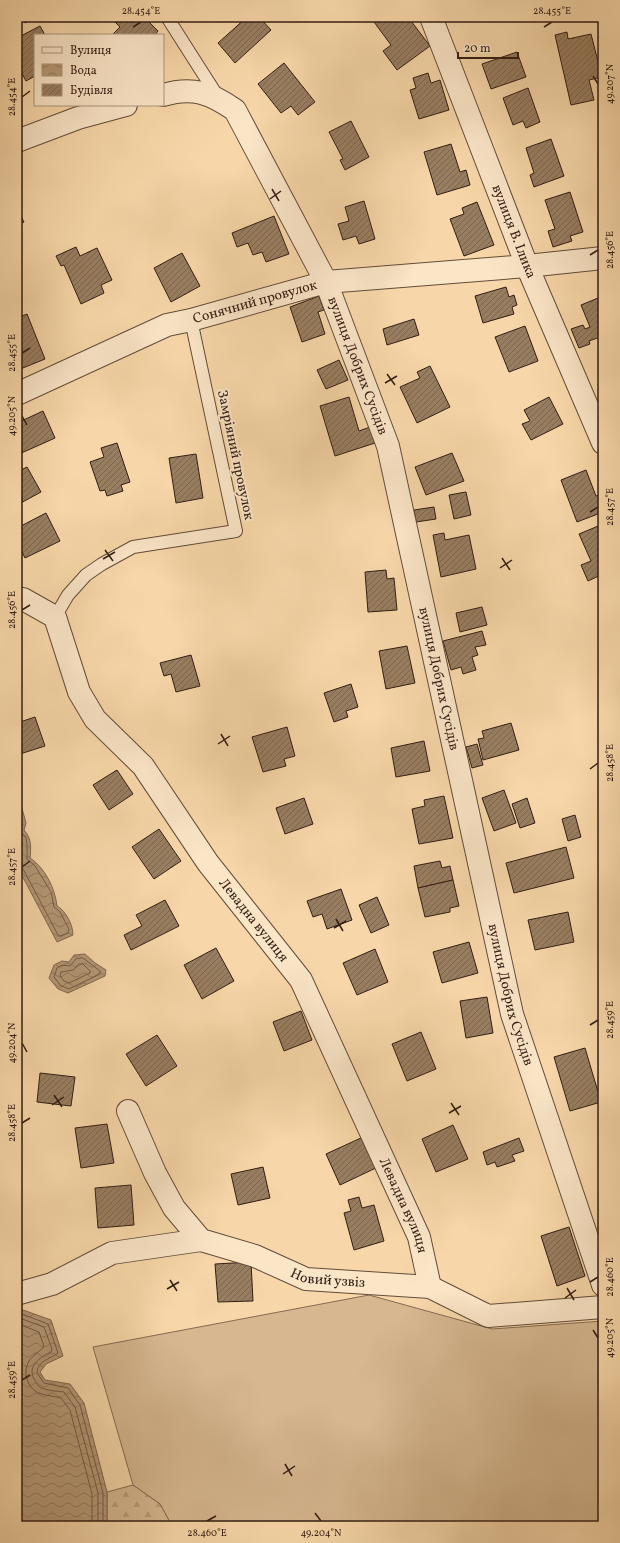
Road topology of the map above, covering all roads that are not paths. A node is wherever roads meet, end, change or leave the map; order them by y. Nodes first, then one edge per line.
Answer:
1 (167, 17) edge
2 (431, 17) edge
3 (164, 95) edge
4 (218, 98) junction
5 (122, 106) edge
6 (17, 141) edge
7 (603, 258) edge
8 (527, 266) junction
9 (326, 282) junction
10 (191, 320) junction
11 (17, 394) edge
12 (603, 443) edge
13 (17, 598) edge
14 (55, 617) junction
15 (128, 1111) dead end
16 (201, 1240) junction
17 (603, 1285) edge
18 (430, 1287) junction
19 (20, 1293) dead end
20 (603, 1306) edge

1 - 4 lane
2 - 8 street, вулиця В. Ілика
3 - 4 street, вулиця Добрих Сусідів
4 - 9 street, вулиця Добрих Сусідів
5 - 6 street
7 - 8 street, Сонячний провулок
8 - 9 street, Сонячний провулок
8 - 12 street, вулиця В. Ілика
9 - 10 street, Сонячний провулок
9 - 17 street, вулиця Добрих Сусідів
10 - 11 street, Сонячний провулок
10 - 14 lane, Замріяний провулок
13 - 14 street
14 - 18 street, Левадна вулиця
15 - 16 street
16 - 18 street, Новий узвіз
16 - 19 street
18 - 20 street, Новий узвіз

